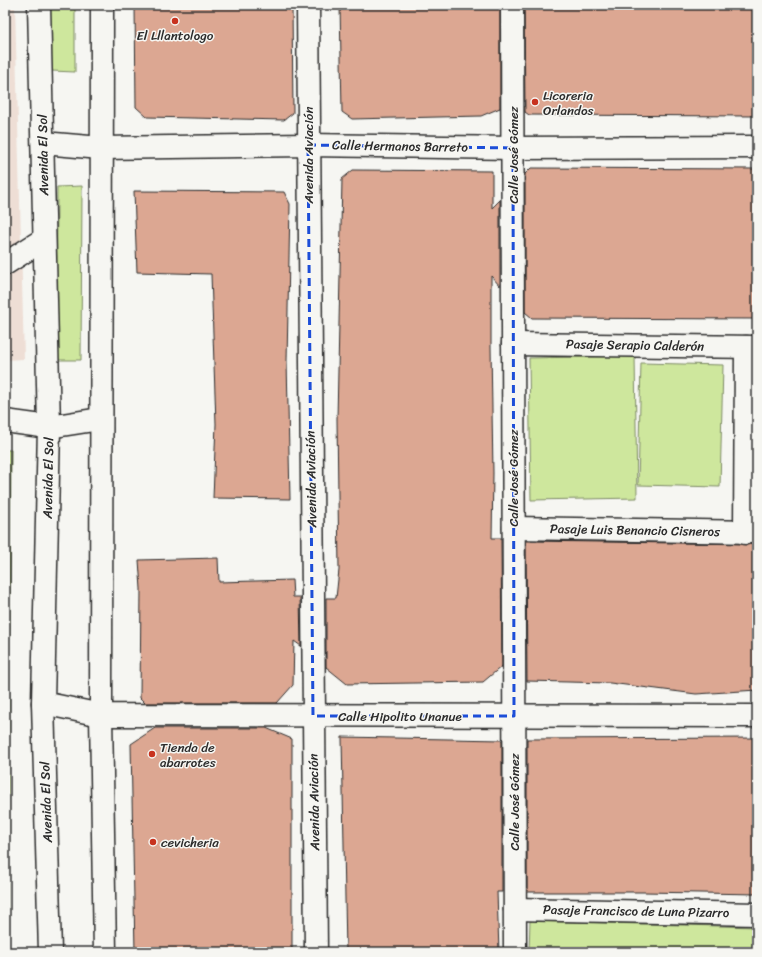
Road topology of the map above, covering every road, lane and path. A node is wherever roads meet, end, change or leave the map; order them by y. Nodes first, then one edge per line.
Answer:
1 (39, 5) edge
2 (102, 5) edge
3 (308, 5) edge
4 (512, 5) edge
5 (43, 143) junction
6 (308, 145) junction
7 (757, 147) edge
8 (100, 148) junction
9 (513, 148) junction
10 (44, 238) junction
11 (5, 264) edge
12 (513, 344) junction
13 (752, 347) edge
14 (100, 419) junction
15 (5, 421) edge
16 (49, 427) junction
17 (514, 528) junction
18 (751, 532) edge
19 (44, 703) junction
20 (101, 715) junction
21 (313, 716) junction
22 (514, 716) junction
23 (757, 716) edge
24 (514, 909) junction
25 (757, 914) edge
26 (50, 952) edge
27 (105, 952) edge
28 (316, 952) edge
29 (515, 952) edge

1 - 5 street, Avenida El Sol
2 - 8 street
3 - 6 street, Avenida Aviación
4 - 9 street, Calle José Gómez
5 - 8 street, Calle Hermanos Barreto
5 - 10 street, Avenida El Sol
6 - 8 street, Calle Hermanos Barreto
6 - 9 street, Calle Hermanos Barreto
6 - 21 street, Avenida Aviación
7 - 9 street, Calle Hermanos Barreto
8 - 14 street
9 - 12 street, Calle José Gómez
10 - 11 street
10 - 16 street, Avenida El Sol
12 - 13 street, Pasaje Serapio Calderón
12 - 17 street, Calle José Gómez
13 - 18 street
14 - 16 street
14 - 20 street
15 - 16 street
16 - 19 street, Avenida El Sol
17 - 18 street, Pasaje Luis Benancio Cisneros
17 - 22 street, Calle José Gómez
19 - 20 street, Calle Hipolito Unanue
19 - 26 street, Avenida El Sol
20 - 21 street, Calle Hipolito Unanue
20 - 27 street
21 - 22 street, Calle Hipolito Unanue
21 - 28 street, Avenida Aviación
22 - 23 street, Calle Hipolito Unanue
22 - 24 street, Calle José Gómez
24 - 25 street, Pasaje Francisco de Luna Pizarro
24 - 29 street, Calle José Gómez

